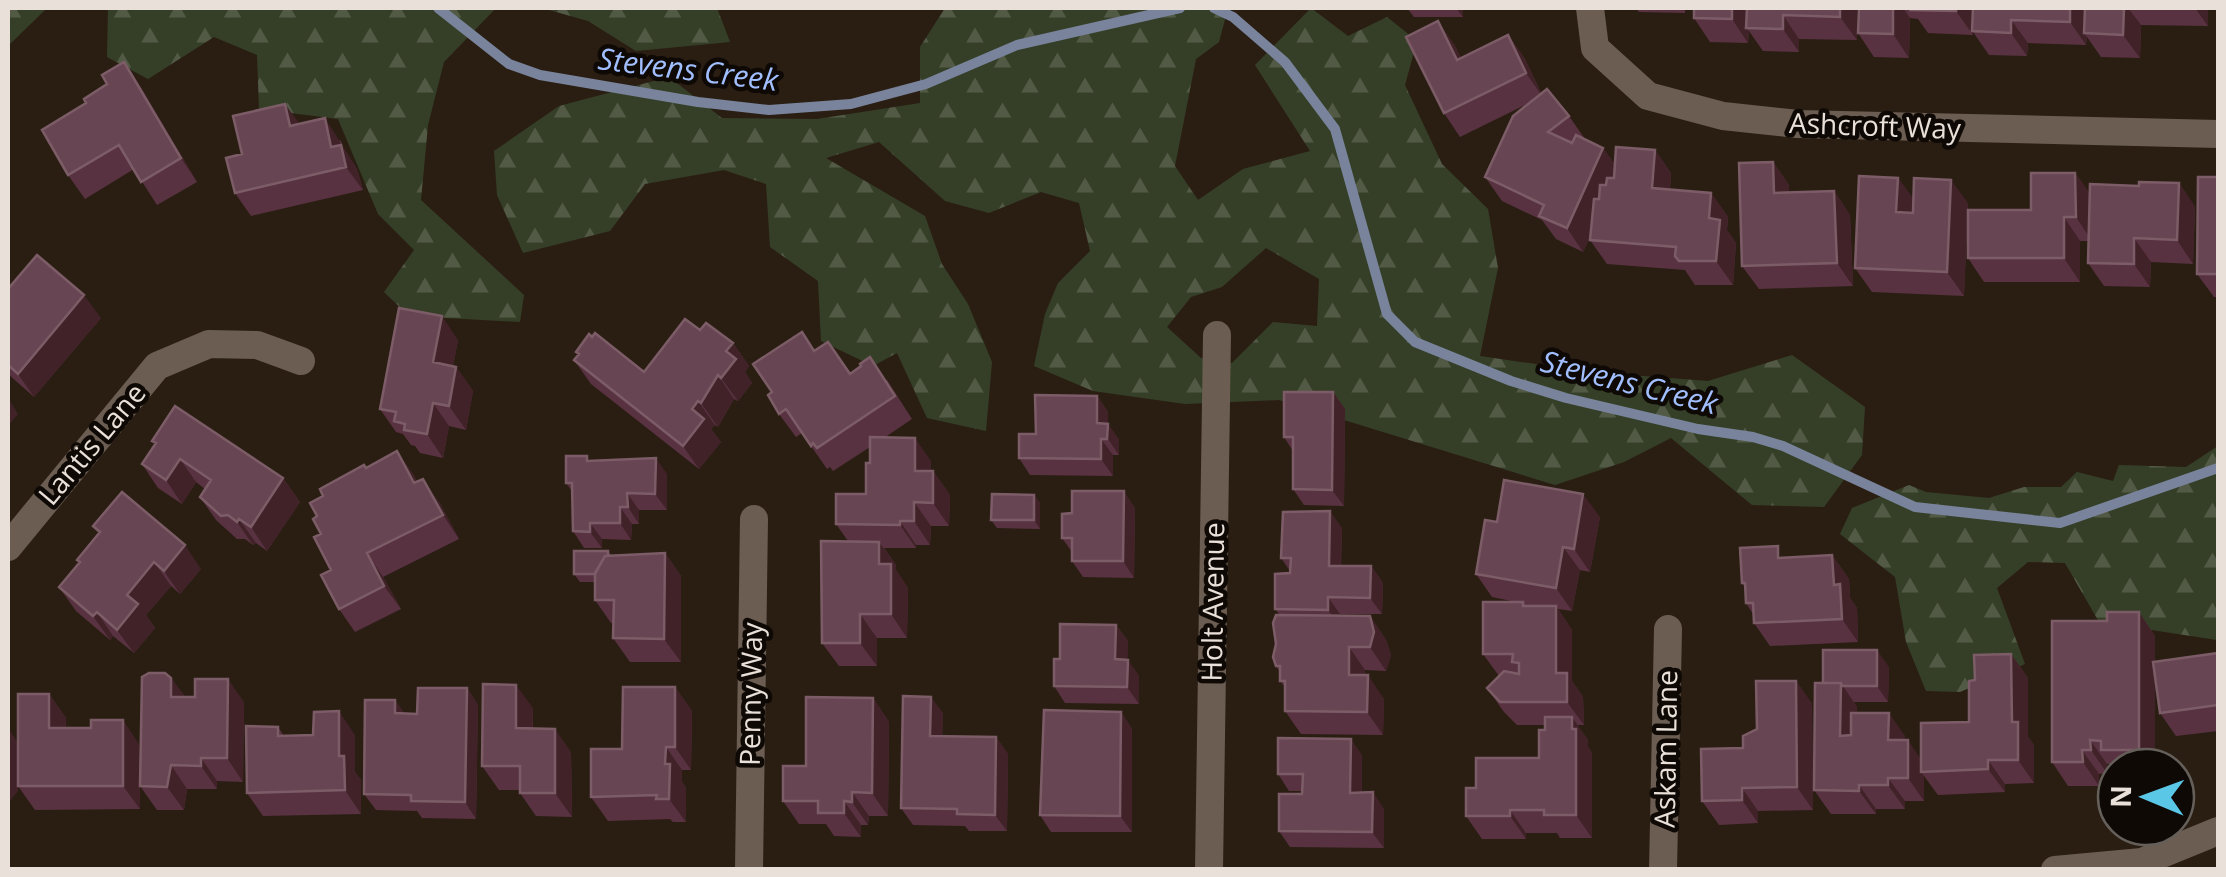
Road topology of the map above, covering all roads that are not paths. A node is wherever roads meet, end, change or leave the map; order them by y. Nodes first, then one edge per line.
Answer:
1 (1590, 8) edge
2 (2218, 134) edge
3 (1217, 335) dead end
4 (301, 361) dead end
5 (754, 519) dead end
6 (8, 547) edge
7 (1668, 629) dead end
8 (2218, 831) edge
9 (750, 870) edge
10 (1208, 870) edge
11 (1664, 870) edge
12 (2055, 870) edge

1 - 2 street, Ashcroft Way
3 - 10 street, Holt Avenue
4 - 6 street, Lantis Lane
5 - 9 street, Penny Way
7 - 11 street, Askam Lane
8 - 12 street

